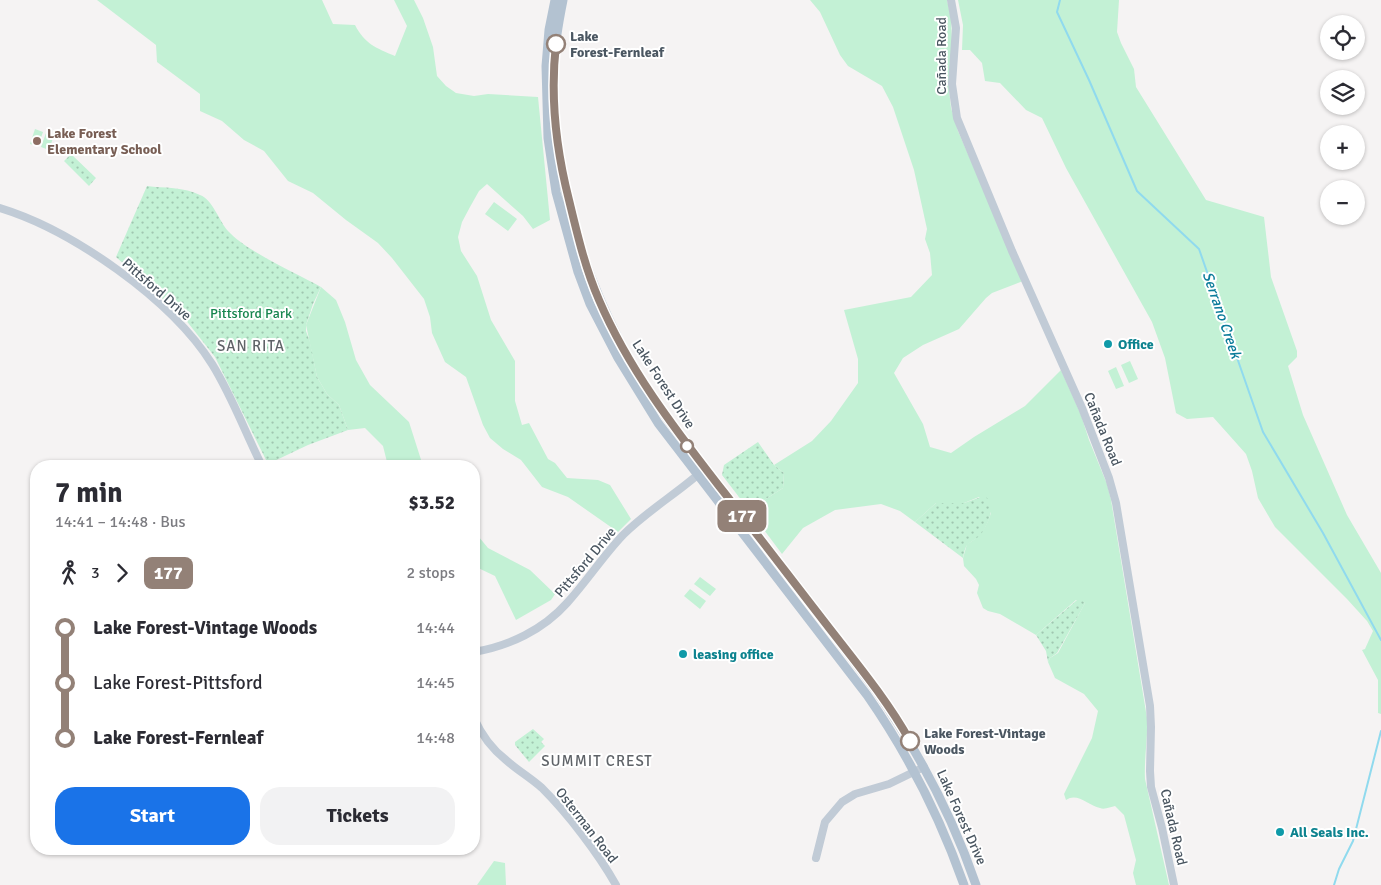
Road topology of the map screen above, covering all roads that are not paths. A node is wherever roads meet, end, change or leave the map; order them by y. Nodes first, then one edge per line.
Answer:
1 (555, 0) edge
2 (563, 0) edge
3 (951, 0) edge
4 (0, 208) edge
5 (259, 460) edge
6 (705, 469) junction
7 (697, 476) junction
8 (480, 651) edge
9 (480, 728) edge
10 (924, 767) junction
11 (916, 772) junction
12 (944, 831) junction
13 (816, 858) dead end
14 (966, 860) junction
15 (616, 885) edge
16 (966, 885) edge
17 (976, 885) edge
18 (1174, 885) edge

1 - 7 main road, Lake Forest Drive
2 - 6 main road, Lake Forest Drive
3 - 18 street, Cañada Road
4 - 5 street, Pittsford Drive
6 - 7 street, Pittsford Drive
6 - 10 main road, Lake Forest Drive
7 - 8 street, Pittsford Drive
7 - 11 main road, Lake Forest Drive
9 - 15 street, Osterman Road
10 - 11 street
10 - 14 main road, Lake Forest Drive
11 - 12 main road, Lake Forest Drive
11 - 13 street
12 - 14 main road
12 - 16 main road, Lake Forest Drive
14 - 16 main road
14 - 17 main road, Lake Forest Drive

